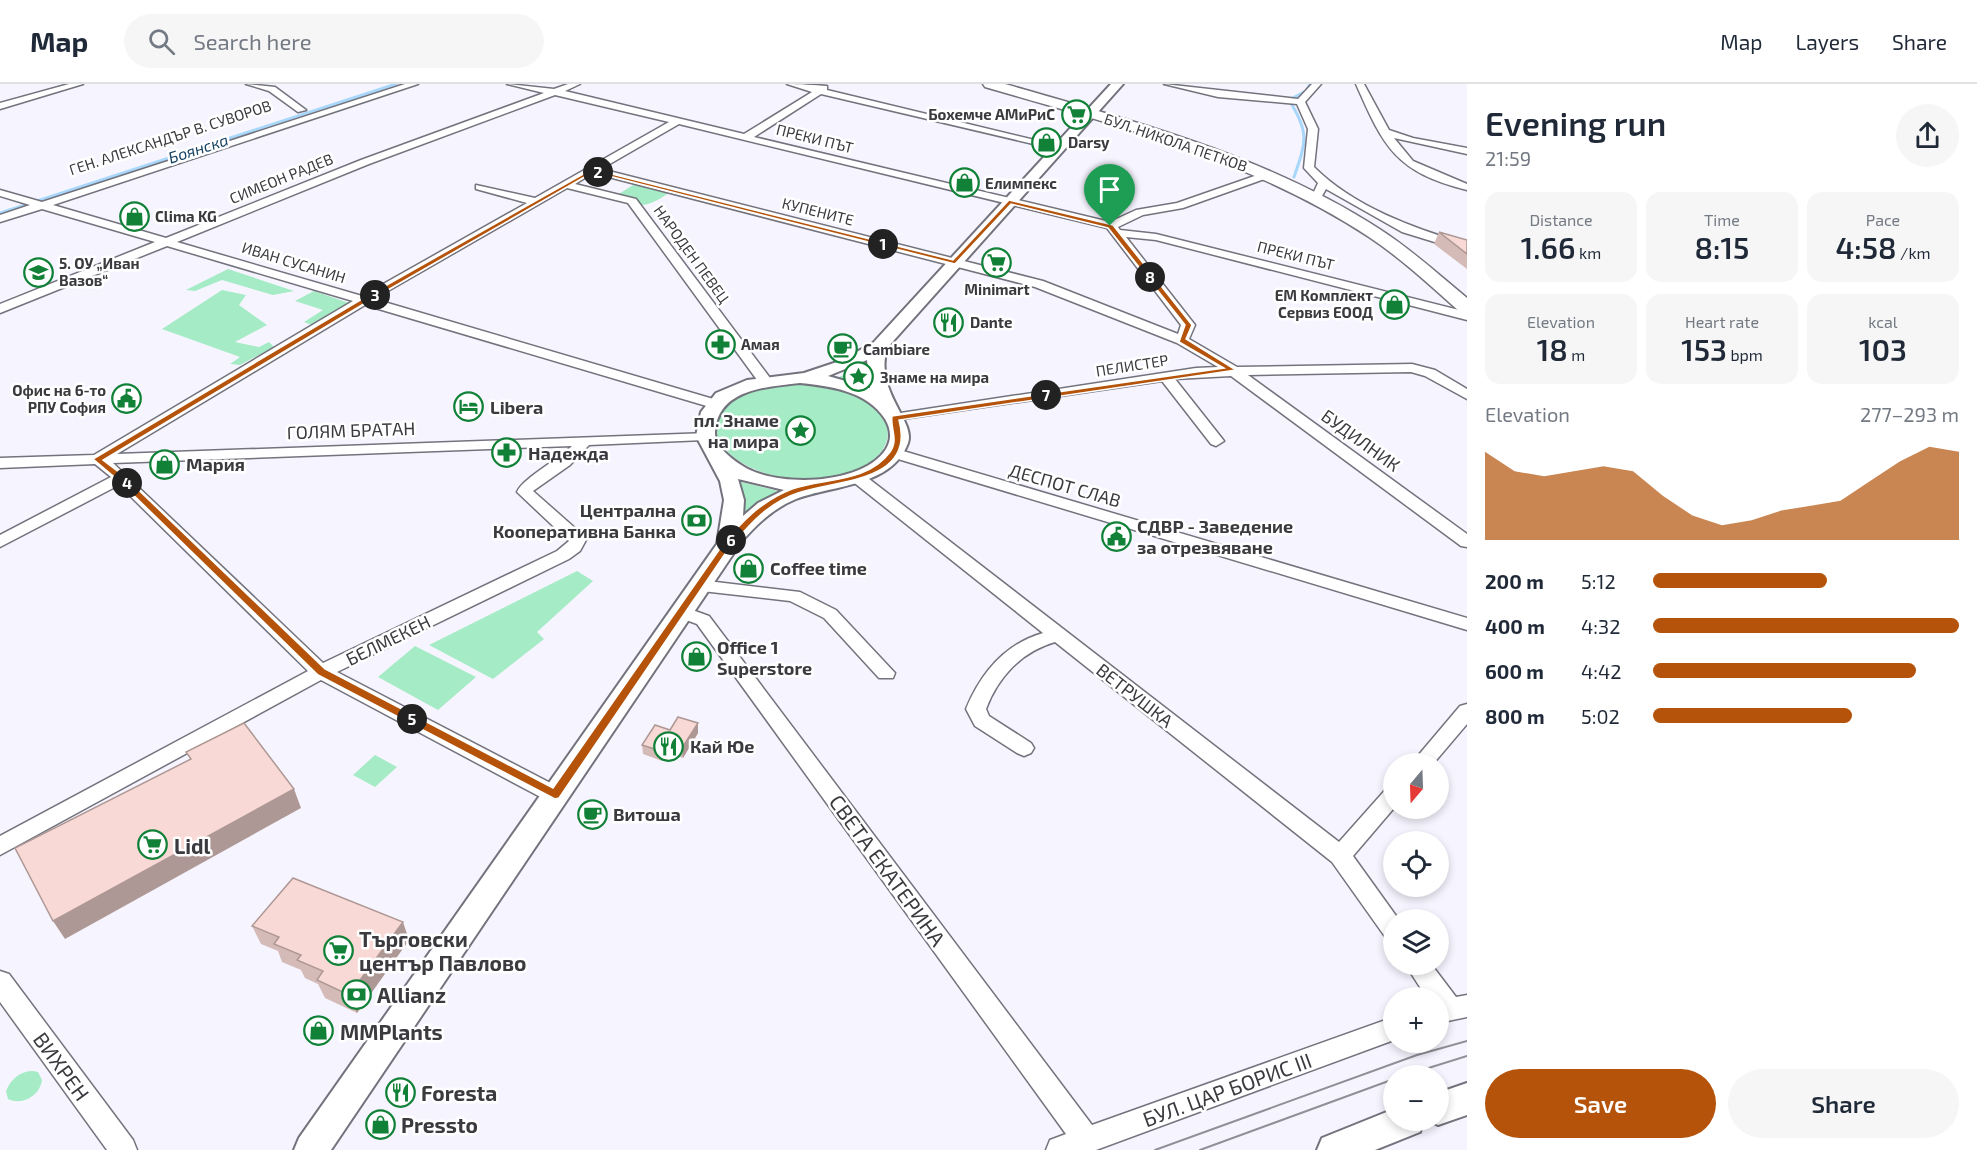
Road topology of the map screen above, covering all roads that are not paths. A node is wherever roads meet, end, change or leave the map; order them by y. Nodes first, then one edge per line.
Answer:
1 (79, 84) edge
2 (250, 84) edge
3 (280, 84) edge
4 (384, 84) edge
5 (414, 84) edge
6 (511, 84) edge
7 (576, 84) edge
8 (791, 84) edge
9 (831, 84) edge
10 (990, 84) edge
11 (1117, 84) edge
12 (1168, 84) edge
13 (1317, 84) edge
14 (1360, 84) edge
15 (269, 88) junction
16 (820, 90) junction
17 (552, 92) junction
18 (1300, 102) junction
19 (0, 106) edge
20 (301, 110) junction
21 (1091, 113) junction
22 (676, 122) junction
23 (1388, 133) junction
24 (745, 138) junction
25 (1059, 147) junction
26 (1467, 151) edge
27 (592, 170) junction
28 (1266, 175) junction
29 (1324, 183) junction
30 (567, 185) junction
31 (480, 187) dead end
32 (1467, 187) edge
33 (0, 193) edge
34 (1315, 199) junction
35 (26, 201) junction
36 (537, 202) junction
37 (1009, 202) junction
38 (41, 205) junction
39 (0, 210) edge
40 (0, 219) edge
41 (1113, 230) junction
42 (168, 241) junction
43 (1467, 248) edge
44 (955, 262) junction
45 (364, 300) junction
46 (1467, 308) edge
47 (0, 309) edge
48 (1467, 316) edge
49 (1182, 340) junction
50 (879, 347) junction
51 (1232, 370) junction
52 (1166, 377) junction
53 (801, 378) junction
54 (765, 381) junction
55 (1467, 395) edge
56 (715, 404) junction
57 (891, 414) junction
58 (704, 436) junction
59 (584, 441) junction
60 (1216, 441) dead end
61 (893, 453) junction
62 (717, 458) junction
63 (98, 459) junction
64 (0, 463) edge
65 (121, 478) junction
66 (858, 478) junction
67 (819, 486) junction
68 (0, 542) edge
69 (1467, 542) edge
70 (724, 549) junction
71 (699, 586) junction
72 (681, 612) junction
73 (1467, 624) edge
74 (1058, 635) junction
75 (321, 672) junction
76 (886, 673) dead end
77 (1467, 711) edge
78 (1024, 748) dead end
79 (1431, 753) edge
80 (555, 795) junction
81 (1383, 807) edge
82 (0, 846) edge
83 (1340, 856) junction
84 (1383, 916) edge
85 (1426, 975) edge
86 (7, 991) edge
87 (1451, 1008) edge
88 (1383, 1032) edge
89 (1467, 1099) edge
90 (1449, 1105) edge
91 (1383, 1130) edge
92 (1087, 1140) junction
93 (123, 1150) edge
94 (310, 1150) edge
95 (1060, 1150) edge
96 (1334, 1150) edge

1 - 19 street
2 - 15 street
3 - 15 street
4 - 20 street, ГЕН. АЛЕКСАНДЪР В. СУВОРОВ
5 - 38 street, ГЕН. АЛЕКСАНДЪР В. СУВОРОВ
6 - 17 street, ПРЕКИ ПЪТ
7 - 17 street, СИМЕОН РАДЕВ
8 - 16 street
9 - 16 street
10 - 21 highway, БУЛ. НИКОЛА ПЕТКОВ
11 - 21 main road
12 - 18 street
13 - 18 street
14 - 23 street
15 - 20 street
16 - 24 street
16 - 25 street
17 - 22 street, ПРЕКИ ПЪТ
17 - 42 street, СИМЕОН РАДЕВ
18 - 29 street
20 - 35 street, ГЕН. АЛЕКСАНДЪР В. СУВОРОВ
21 - 25 main road
21 - 28 highway, БУЛ. НИКОЛА ПЕТКОВ
22 - 24 street, ПРЕКИ ПЪТ
22 - 27 street
23 - 26 street
23 - 32 street
24 - 37 street, ПРЕКИ ПЪТ
25 - 37 main road
27 - 30 street
27 - 44 street, КУПЕНИТЕ
28 - 34 highway, БУЛ. НИКОЛА ПЕТКОВ
28 - 41 street
29 - 34 street
29 - 43 street
30 - 36 street
30 - 54 street, НАРОДЕН ПЕВЕЦ
31 - 36 street
33 - 35 street, ИВАН СУСАНИН
34 - 46 highway, БУЛ. НИКОЛА ПЕТКОВ
35 - 38 street, ИВАН СУСАНИН
35 - 39 street, ГЕН. АЛЕКСАНДЪР В. СУВОРОВ
36 - 45 street
37 - 41 street, ПРЕКИ ПЪТ
37 - 44 main road
38 - 40 street, ГЕН. АЛЕКСАНДЪР В. СУВОРОВ
38 - 42 street, ИВАН СУСАНИН
41 - 48 street, ПРЕКИ ПЪТ
41 - 49 street
42 - 45 street, ИВАН СУСАНИН
42 - 47 street, СИМЕОН РАДЕВ
44 - 49 street, КУПЕНИТЕ
44 - 50 main road
45 - 56 street, ИВАН СУСАНИН
45 - 63 street
49 - 51 street, КУПЕНИТЕ
50 - 53 main road
50 - 57 main road
51 - 52 street, ПЕЛИСТЕР
51 - 55 street, ПЕЛИСТЕР
51 - 69 street, БУДИЛНИК
52 - 57 street, ПЕЛИСТЕР
52 - 60 street
53 - 54 main road
53 - 57 main road
54 - 56 main road
56 - 58 main road
57 - 61 main road
58 - 59 street, ГОЛЯМ БРАТАН
58 - 62 main road
59 - 63 street, ГОЛЯМ БРАТАН
59 - 75 street, БЕЛМЕКЕН
61 - 66 main road
61 - 73 street, ДЕСПОТ СЛАВ
62 - 67 main road
62 - 70 main road
63 - 64 street, ГОЛЯМ БРАТАН
63 - 65 street
65 - 68 street
65 - 75 street
66 - 67 main road
66 - 74 street, ВЕТРУШКА
67 - 70 main road
70 - 71 main road
71 - 72 main road
71 - 76 street
72 - 80 main road
72 - 92 street, СВЕТА ЕКАТЕРИНА
74 - 78 street
74 - 83 street, ВЕТРУШКА
75 - 80 street
75 - 82 street, БЕЛМЕКЕН
77 - 79 street
80 - 94 main road
81 - 83 street
83 - 84 street, ВЕТРУШКА
85 - 87 street
86 - 93 street, ВИХРЕН
88 - 92 street, БУЛ. ЦАР БОРИС III
89 - 90 main road
91 - 96 main road
92 - 95 street, БУЛ. ЦАР БОРИС III

